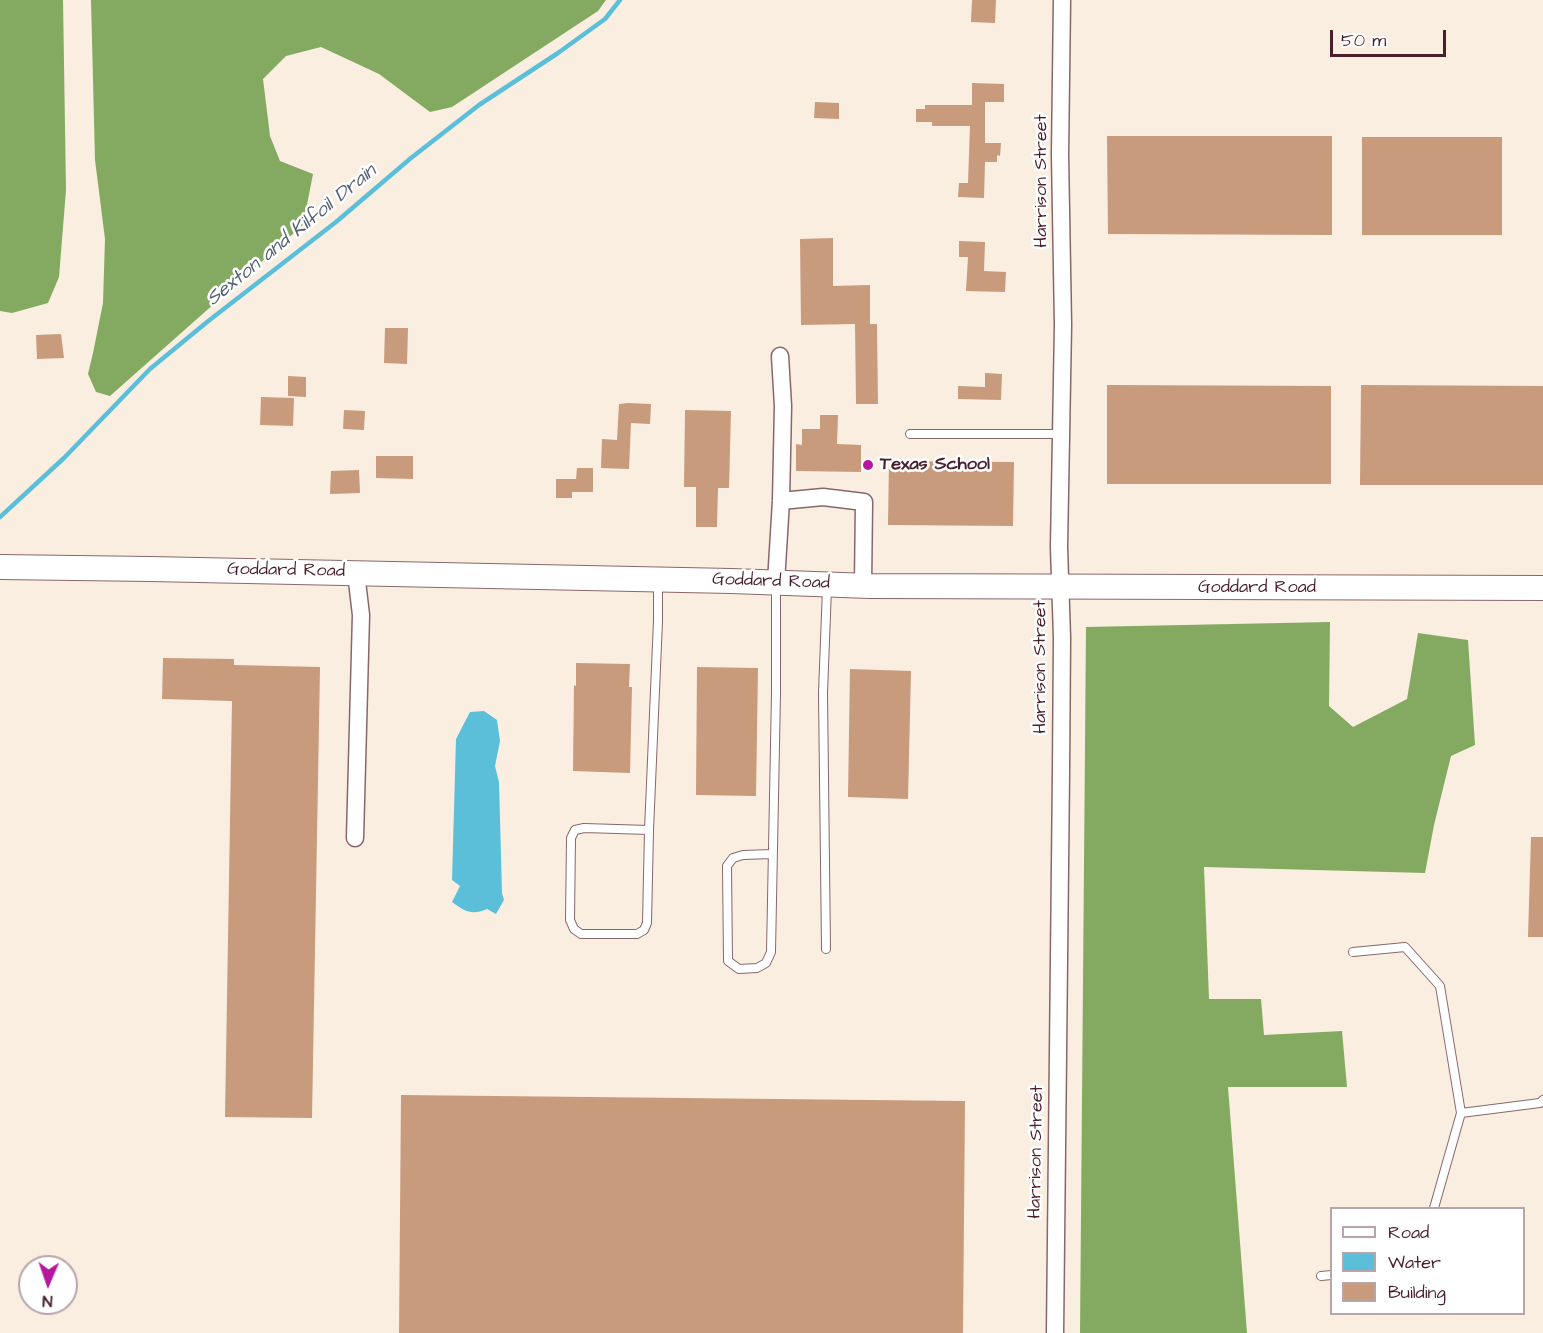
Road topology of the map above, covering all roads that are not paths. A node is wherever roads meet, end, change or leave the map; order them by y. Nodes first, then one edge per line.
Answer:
1 (1062, 0) edge
2 (780, 356) dead end
3 (910, 434) dead end
4 (1061, 434) junction
5 (781, 501) junction
6 (0, 567) edge
7 (356, 573) junction
8 (658, 579) junction
9 (776, 582) junction
10 (827, 584) junction
11 (863, 585) junction
12 (1060, 587) junction
13 (1543, 588) edge
14 (649, 830) junction
15 (355, 838) dead end
16 (772, 854) junction
17 (826, 950) dead end
18 (1353, 952) dead end
19 (1543, 1100) edge
20 (1461, 1113) junction
21 (1435, 1207) edge
22 (1330, 1275) edge
23 (1321, 1276) dead end
24 (1055, 1333) edge

1 - 4 street, Harrison Street
2 - 5 street
3 - 4 lane
4 - 12 street, Harrison Street
5 - 9 street
5 - 11 street
6 - 7 main road, Goddard Road
7 - 8 main road, Goddard Road
7 - 15 street
8 - 9 main road, Goddard Road
8 - 14 lane
9 - 10 main road, Goddard Road
9 - 16 lane
10 - 11 main road, Goddard Road
10 - 17 lane
11 - 12 main road, Goddard Road
12 - 13 main road, Goddard Road
12 - 24 street, Harrison Street
14 - 14 lane
16 - 16 lane
18 - 20 lane
19 - 20 lane
20 - 21 lane
22 - 23 lane

